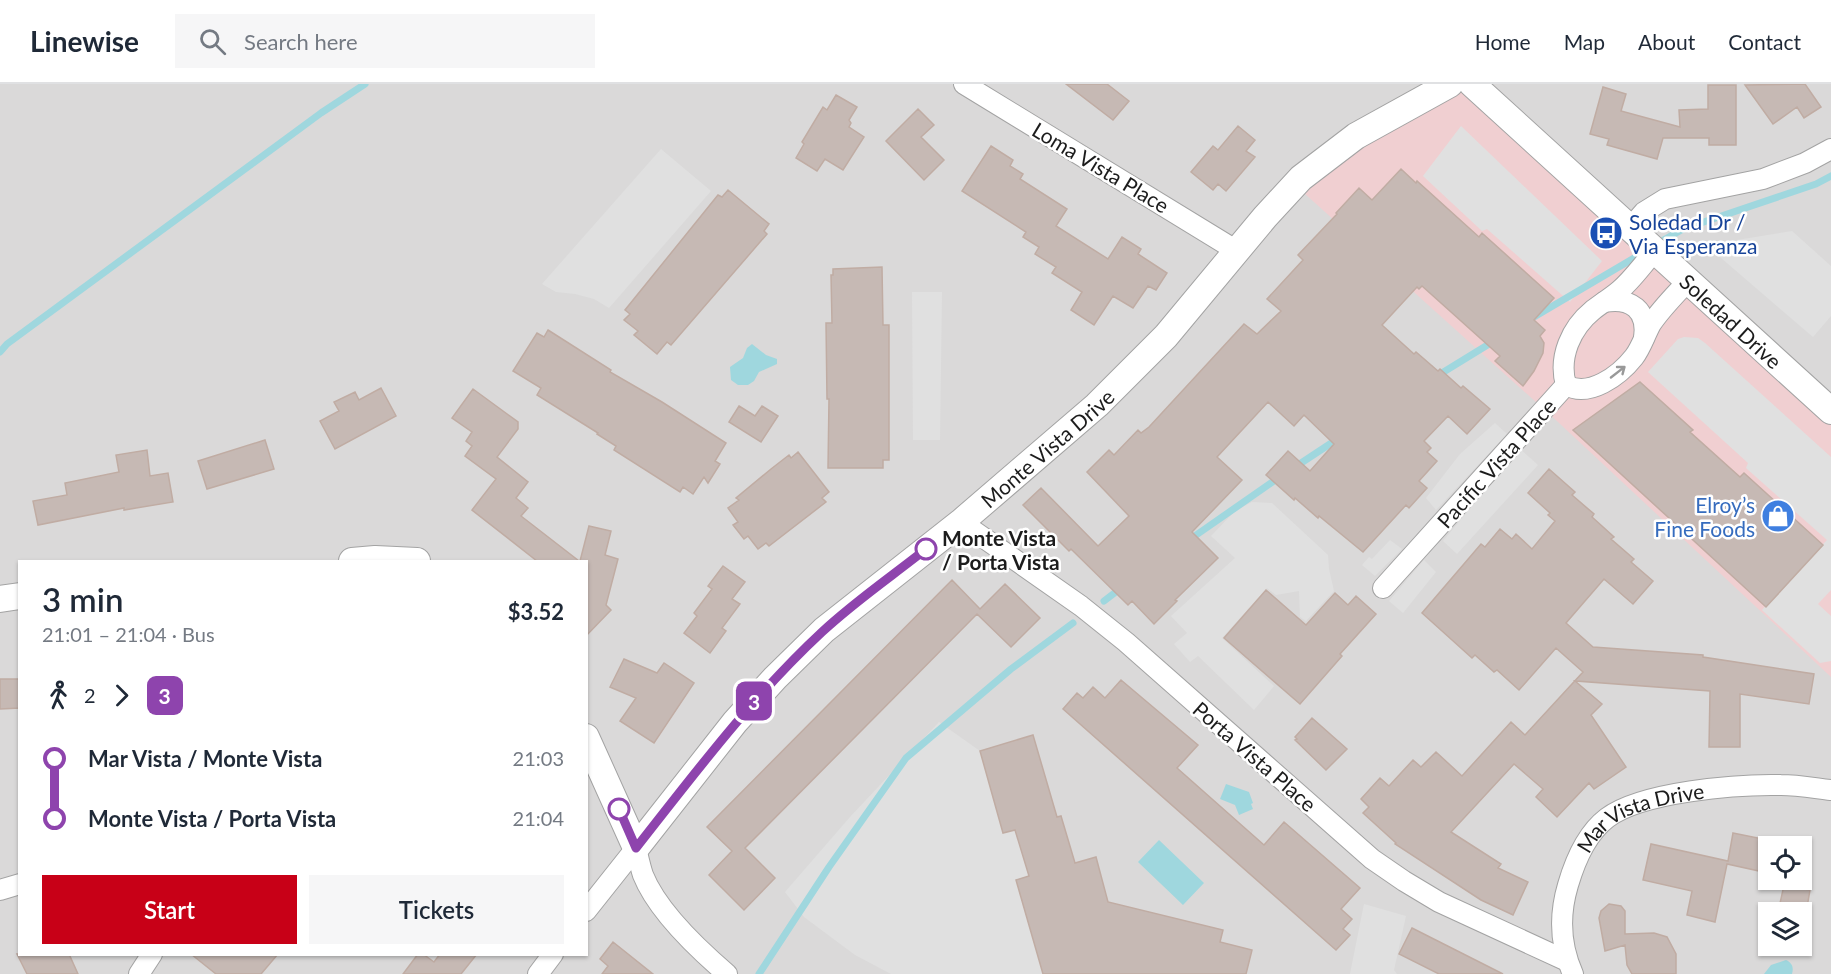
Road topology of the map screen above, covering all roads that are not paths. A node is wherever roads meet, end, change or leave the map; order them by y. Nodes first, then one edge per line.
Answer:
1 (964, 84) edge
2 (1450, 84) edge
3 (1472, 84) edge
4 (1831, 149) edge
5 (1630, 228) junction
6 (1237, 251) junction
7 (1654, 251) junction
8 (1688, 281) junction
9 (1604, 302) junction
10 (1644, 338) junction
11 (1566, 385) junction
12 (1831, 411) edge
13 (961, 522) junction
14 (360, 560) edge
15 (403, 560) edge
16 (1383, 588) dead end
17 (18, 596) edge
18 (0, 599) edge
19 (588, 741) edge
20 (1831, 790) edge
21 (636, 848) junction
22 (18, 885) edge
23 (0, 890) edge
24 (588, 908) edge
25 (151, 956) edge
26 (551, 956) edge
27 (1570, 967) edge
28 (139, 974) edge
29 (537, 974) edge
30 (727, 974) edge

1 - 6 street, Loma Vista Place
2 - 6 street, Monte Vista Drive
3 - 5 street, Soledad Drive
4 - 5 street
5 - 7 street, Soledad Drive
6 - 13 street, Monte Vista Drive
7 - 8 street, Soledad Drive
7 - 9 street, Pacific Vista Place
8 - 10 street
8 - 12 street, Soledad Drive
9 - 10 street
9 - 11 street, Pacific Vista Place
11 -> 10 street
11 - 16 street, Pacific Vista Place
13 - 21 street, Monte Vista Drive
13 - 27 street, Porta Vista Place
14 - 15 street
17 - 18 street
19 - 21 street
20 - 27 street, Mar Vista Drive
21 - 24 street, Monte Vista Drive
21 - 30 street
22 - 23 street
25 - 28 street
26 - 29 street

